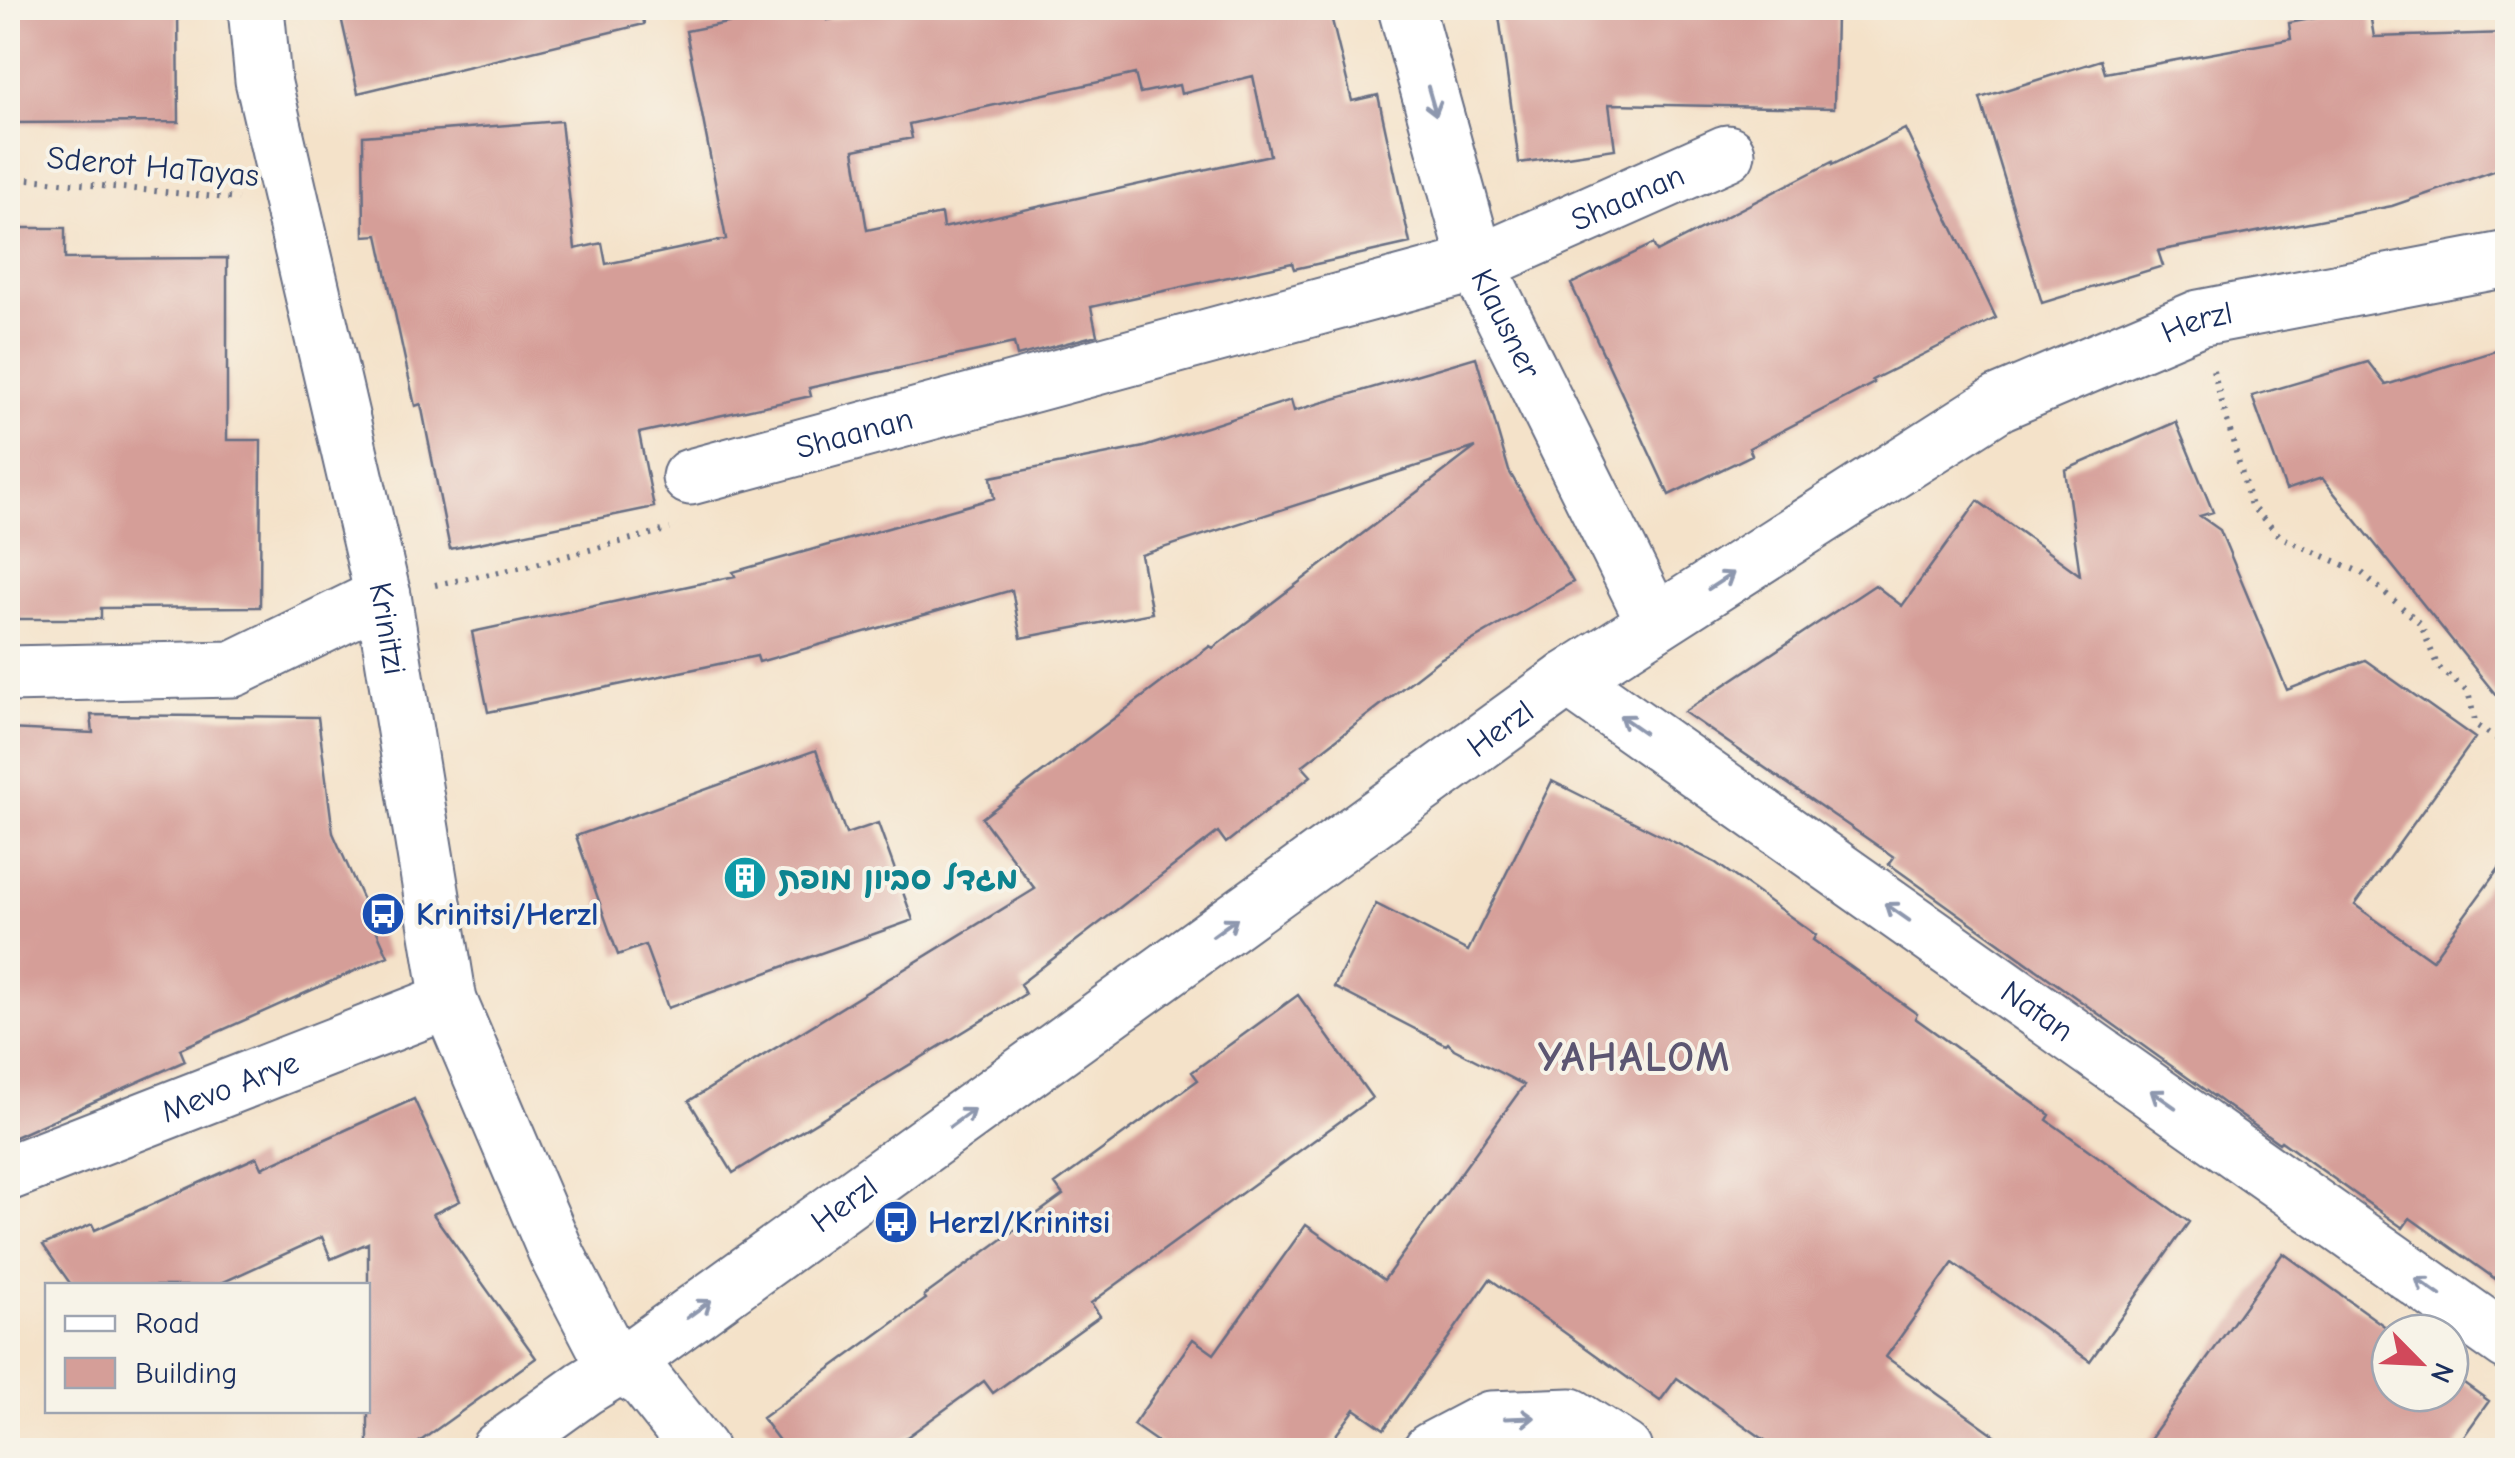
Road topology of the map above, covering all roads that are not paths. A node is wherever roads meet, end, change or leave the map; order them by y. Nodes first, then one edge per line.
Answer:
1 (256, 8) edge
2 (1406, 8) edge
3 (1727, 153) dead end
4 (2508, 258) edge
5 (1477, 264) junction
6 (690, 477) road end
7 (384, 596) junction
8 (1655, 622) junction
9 (8, 674) edge
10 (1568, 679) junction
11 (449, 1001) junction
12 (8, 1173) edge
13 (2508, 1343) edge
14 (620, 1365) junction
15 (498, 1450) edge
16 (700, 1450) edge
17 (1431, 1450) edge
18 (1624, 1450) edge

1 - 7 street, Krinitzi
2 -> 5 street, Klausner
3 - 5 street, Shaanan
8 -> 4 street, Herzl
5 - 6 street, Shaanan
5 - 8 street, Klausner
7 - 9 street
7 - 11 street, Krinitzi
8 - 10 street, Herzl
13 -> 10 street, Natan
14 -> 10 street, Herzl
11 - 12 street, Mevo Arye
11 - 14 street, Krinitzi
14 - 15 street, Herzl
14 - 16 street, Krinitzi
17 -> 18 street

